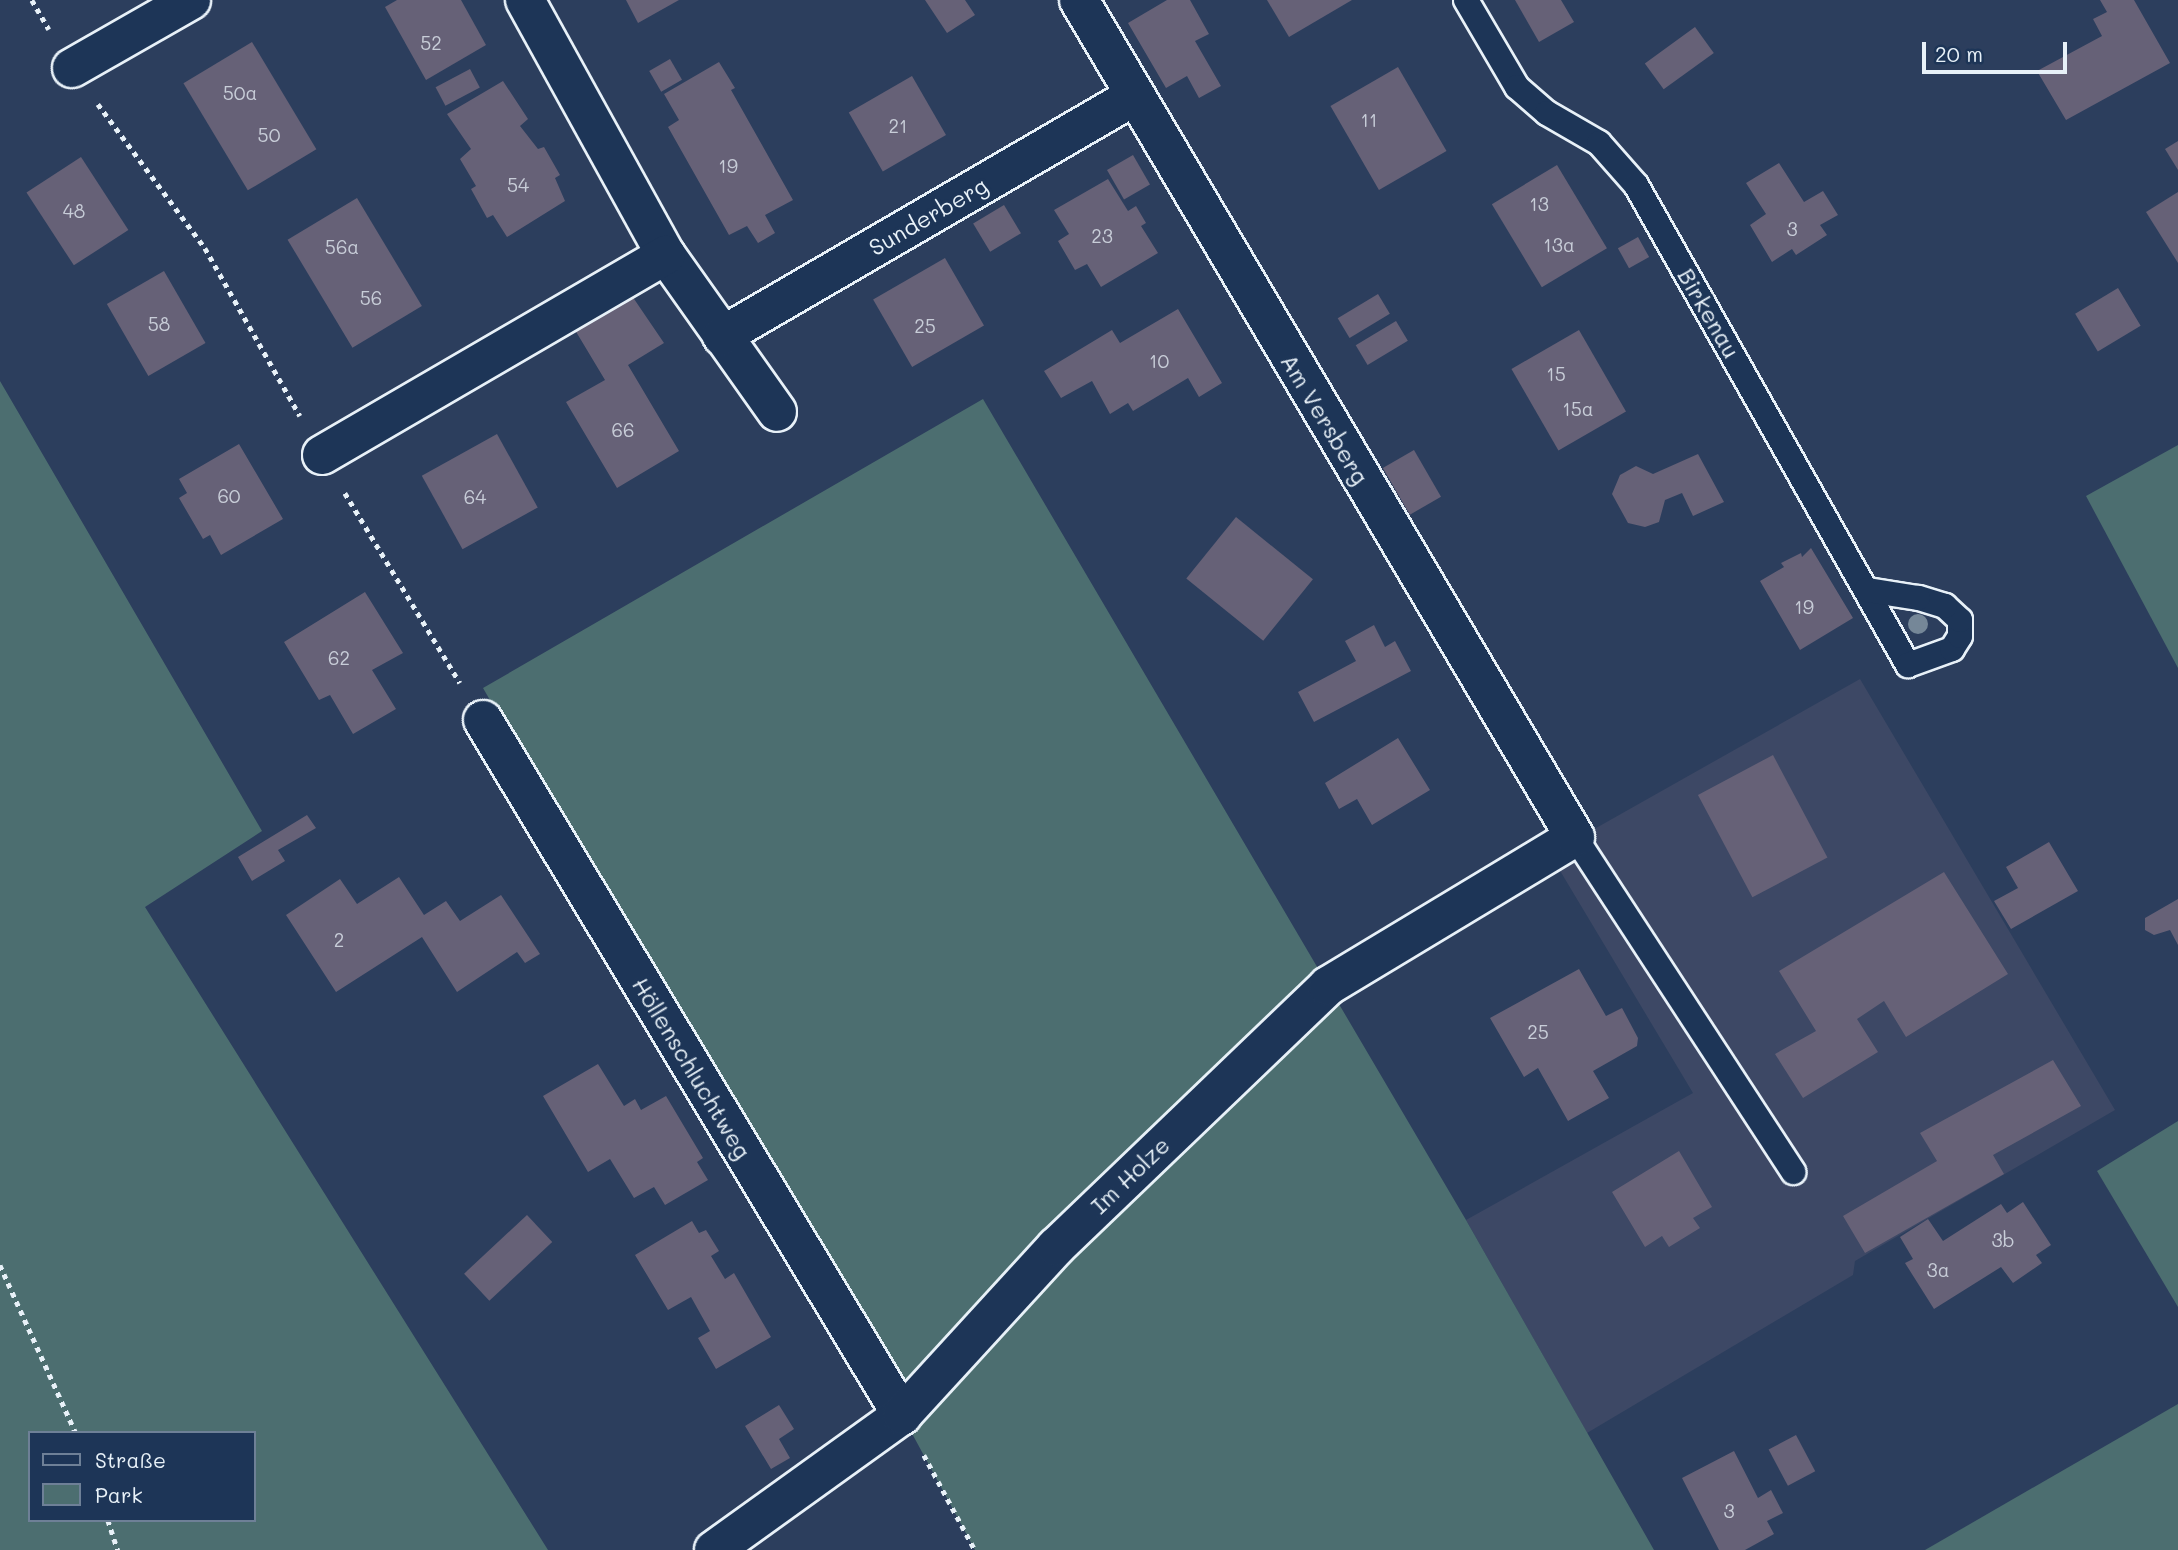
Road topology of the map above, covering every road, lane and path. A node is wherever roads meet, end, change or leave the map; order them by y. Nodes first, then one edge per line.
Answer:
1 (32, 0) edge
2 (191, 0) edge
3 (524, 0) edge
4 (1079, 0) edge
5 (1465, 0) edge
6 (72, 68) junction
7 (1133, 97) junction
8 (666, 255) junction
9 (722, 336) junction
10 (777, 412) dead end
11 (322, 455) junction
12 (1867, 590) junction
13 (482, 720) joint
14 (1574, 837) junction
15 (1793, 1172) dead end
16 (0, 1265) edge
17 (902, 1415) junction
18 (75, 1431) edge
19 (109, 1522) edge
20 (118, 1550) edge
21 (715, 1550) edge
22 (975, 1550) edge

1 - 6 path
2 - 6 street
3 - 8 street
4 - 7 street, Am Versberg
5 - 12 lane, Birkenau
6 - 11 path
7 - 9 street, Sunderberg
7 - 14 street, Am Versberg
8 - 9 street
8 - 11 street
9 - 10 street
11 - 13 path
12 - 12 lane, Birkenau
13 - 17 street, Höllenschluchtweg
14 - 15 lane
14 - 17 street, Im Holze
16 - 18 path
17 - 21 street, Im Holze
17 - 22 path
19 - 20 path

